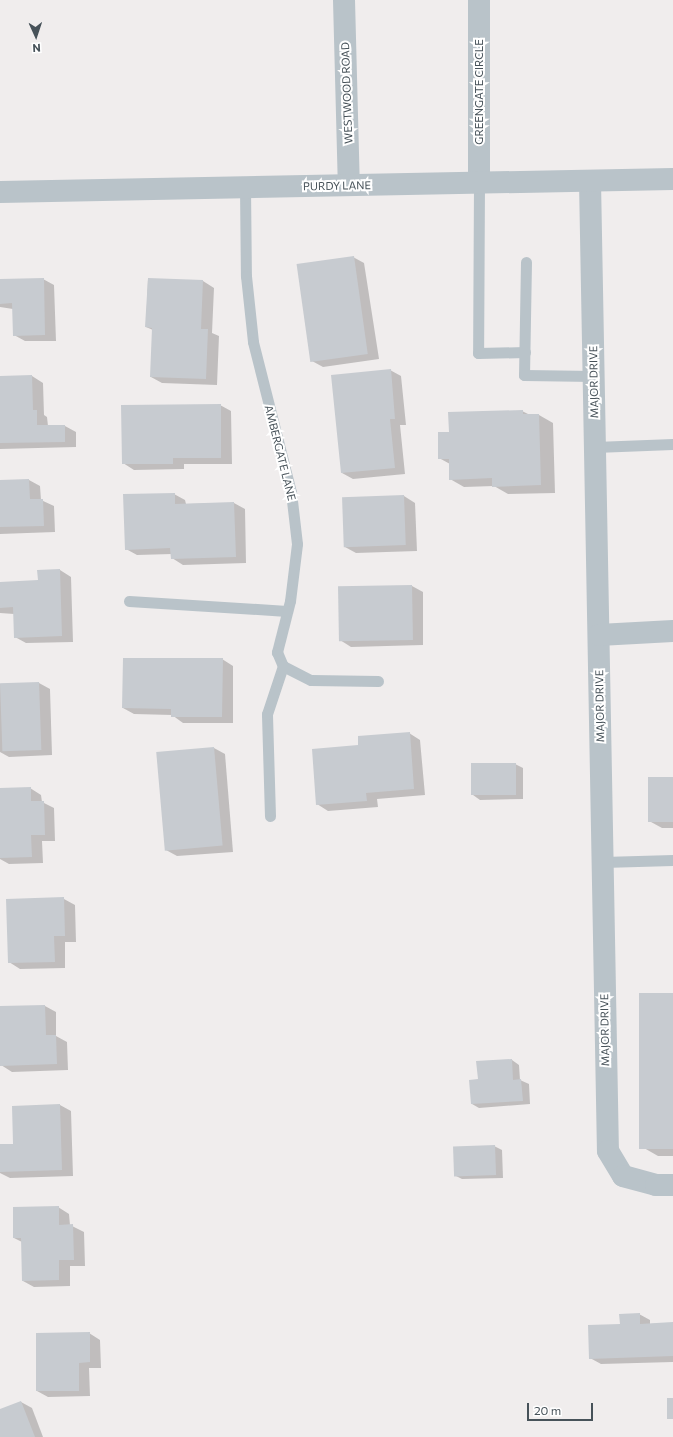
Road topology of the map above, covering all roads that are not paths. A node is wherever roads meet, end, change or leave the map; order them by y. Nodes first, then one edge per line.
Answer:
1 (344, 0) edge
2 (479, 0) edge
3 (673, 179) edge
4 (590, 181) junction
5 (479, 183) junction
6 (349, 186) junction
7 (245, 187) junction
8 (0, 192) edge
9 (526, 262) dead end
10 (525, 352) junction
11 (594, 376) junction
12 (673, 444) edge
13 (596, 446) junction
14 (129, 601) dead end
15 (287, 611) junction
16 (673, 631) edge
17 (599, 634) junction
18 (283, 666) junction
19 (378, 682) dead end
20 (270, 816) dead end
21 (673, 860) edge
22 (603, 862) junction
23 (673, 1186) edge

1 - 6 street, WESTWOOD ROAD
2 - 5 street, GREENGATE CIRCLE
3 - 4 street, PURDY LANE
4 - 5 street, PURDY LANE
4 - 11 street, MAJOR DRIVE
5 - 6 street, PURDY LANE
5 - 10 lane
6 - 7 street, PURDY LANE
7 - 8 street, PURDY LANE
7 - 15 lane, AMBERGATE LANE
9 - 10 lane
10 - 11 lane
11 - 13 street, MAJOR DRIVE
12 - 13 lane
13 - 17 street, MAJOR DRIVE
14 - 15 lane
15 - 18 lane, AMBERGATE LANE
16 - 17 street
17 - 22 street, MAJOR DRIVE
18 - 19 lane
18 - 20 lane
21 - 22 lane
22 - 23 street, MAJOR DRIVE

